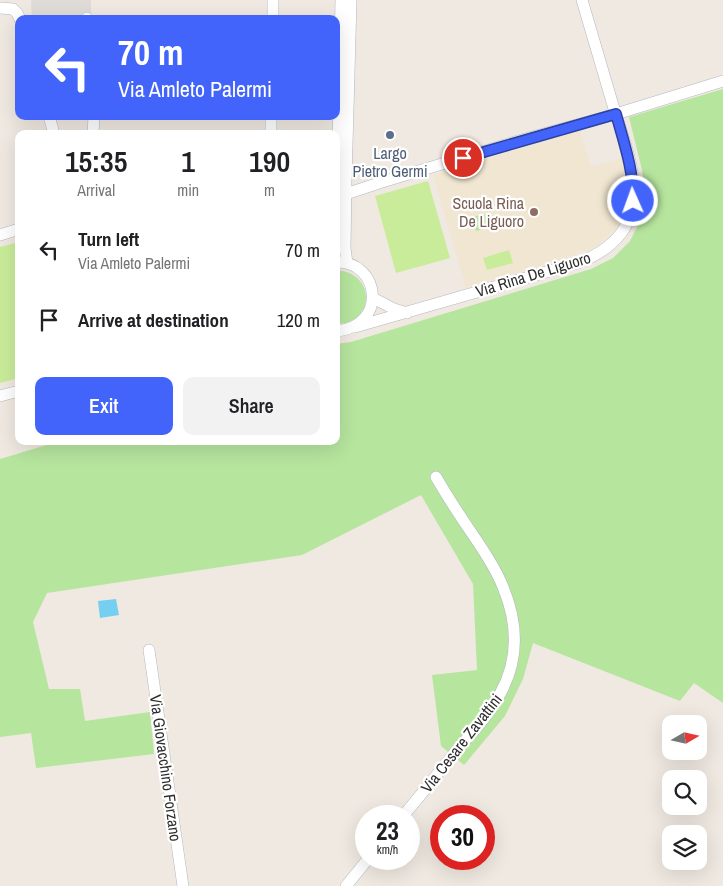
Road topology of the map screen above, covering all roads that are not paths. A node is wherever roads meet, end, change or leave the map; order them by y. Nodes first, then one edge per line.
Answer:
1 (273, 0) edge
2 (582, 0) edge
3 (343, 1) edge
4 (0, 8) edge
5 (18, 15) edge
6 (273, 15) edge
7 (723, 80) edge
8 (340, 98) edge
9 (616, 114) junction
10 (346, 194) junction
11 (15, 230) edge
12 (0, 234) edge
13 (341, 263) edge
14 (373, 298) junction
15 (407, 312) junction
16 (355, 327) junction
17 (340, 331) edge
18 (15, 392) edge
19 (0, 396) edge
20 (436, 477) dead end
21 (149, 650) dead end
22 (412, 805) edge
23 (359, 870) edge
24 (183, 886) edge
25 (346, 886) edge

1 - 6 street
2 - 9 street, Via Rina De Liguoro
3 - 8 street
3 - 10 street
4 - 5 street
7 - 9 street
9 - 10 street
9 - 15 street, Via Rina De Liguoro
10 - 13 street
11 - 12 street
13 - 14 street
14 - 15 street
14 - 16 street
15 - 16 street, Via Rina De Liguoro
16 - 17 street, Via Rina De Liguoro
18 - 19 street
20 - 22 street, Via Cesare Zavattini
21 - 24 street, Via Giovacchino Forzano
23 - 25 street

